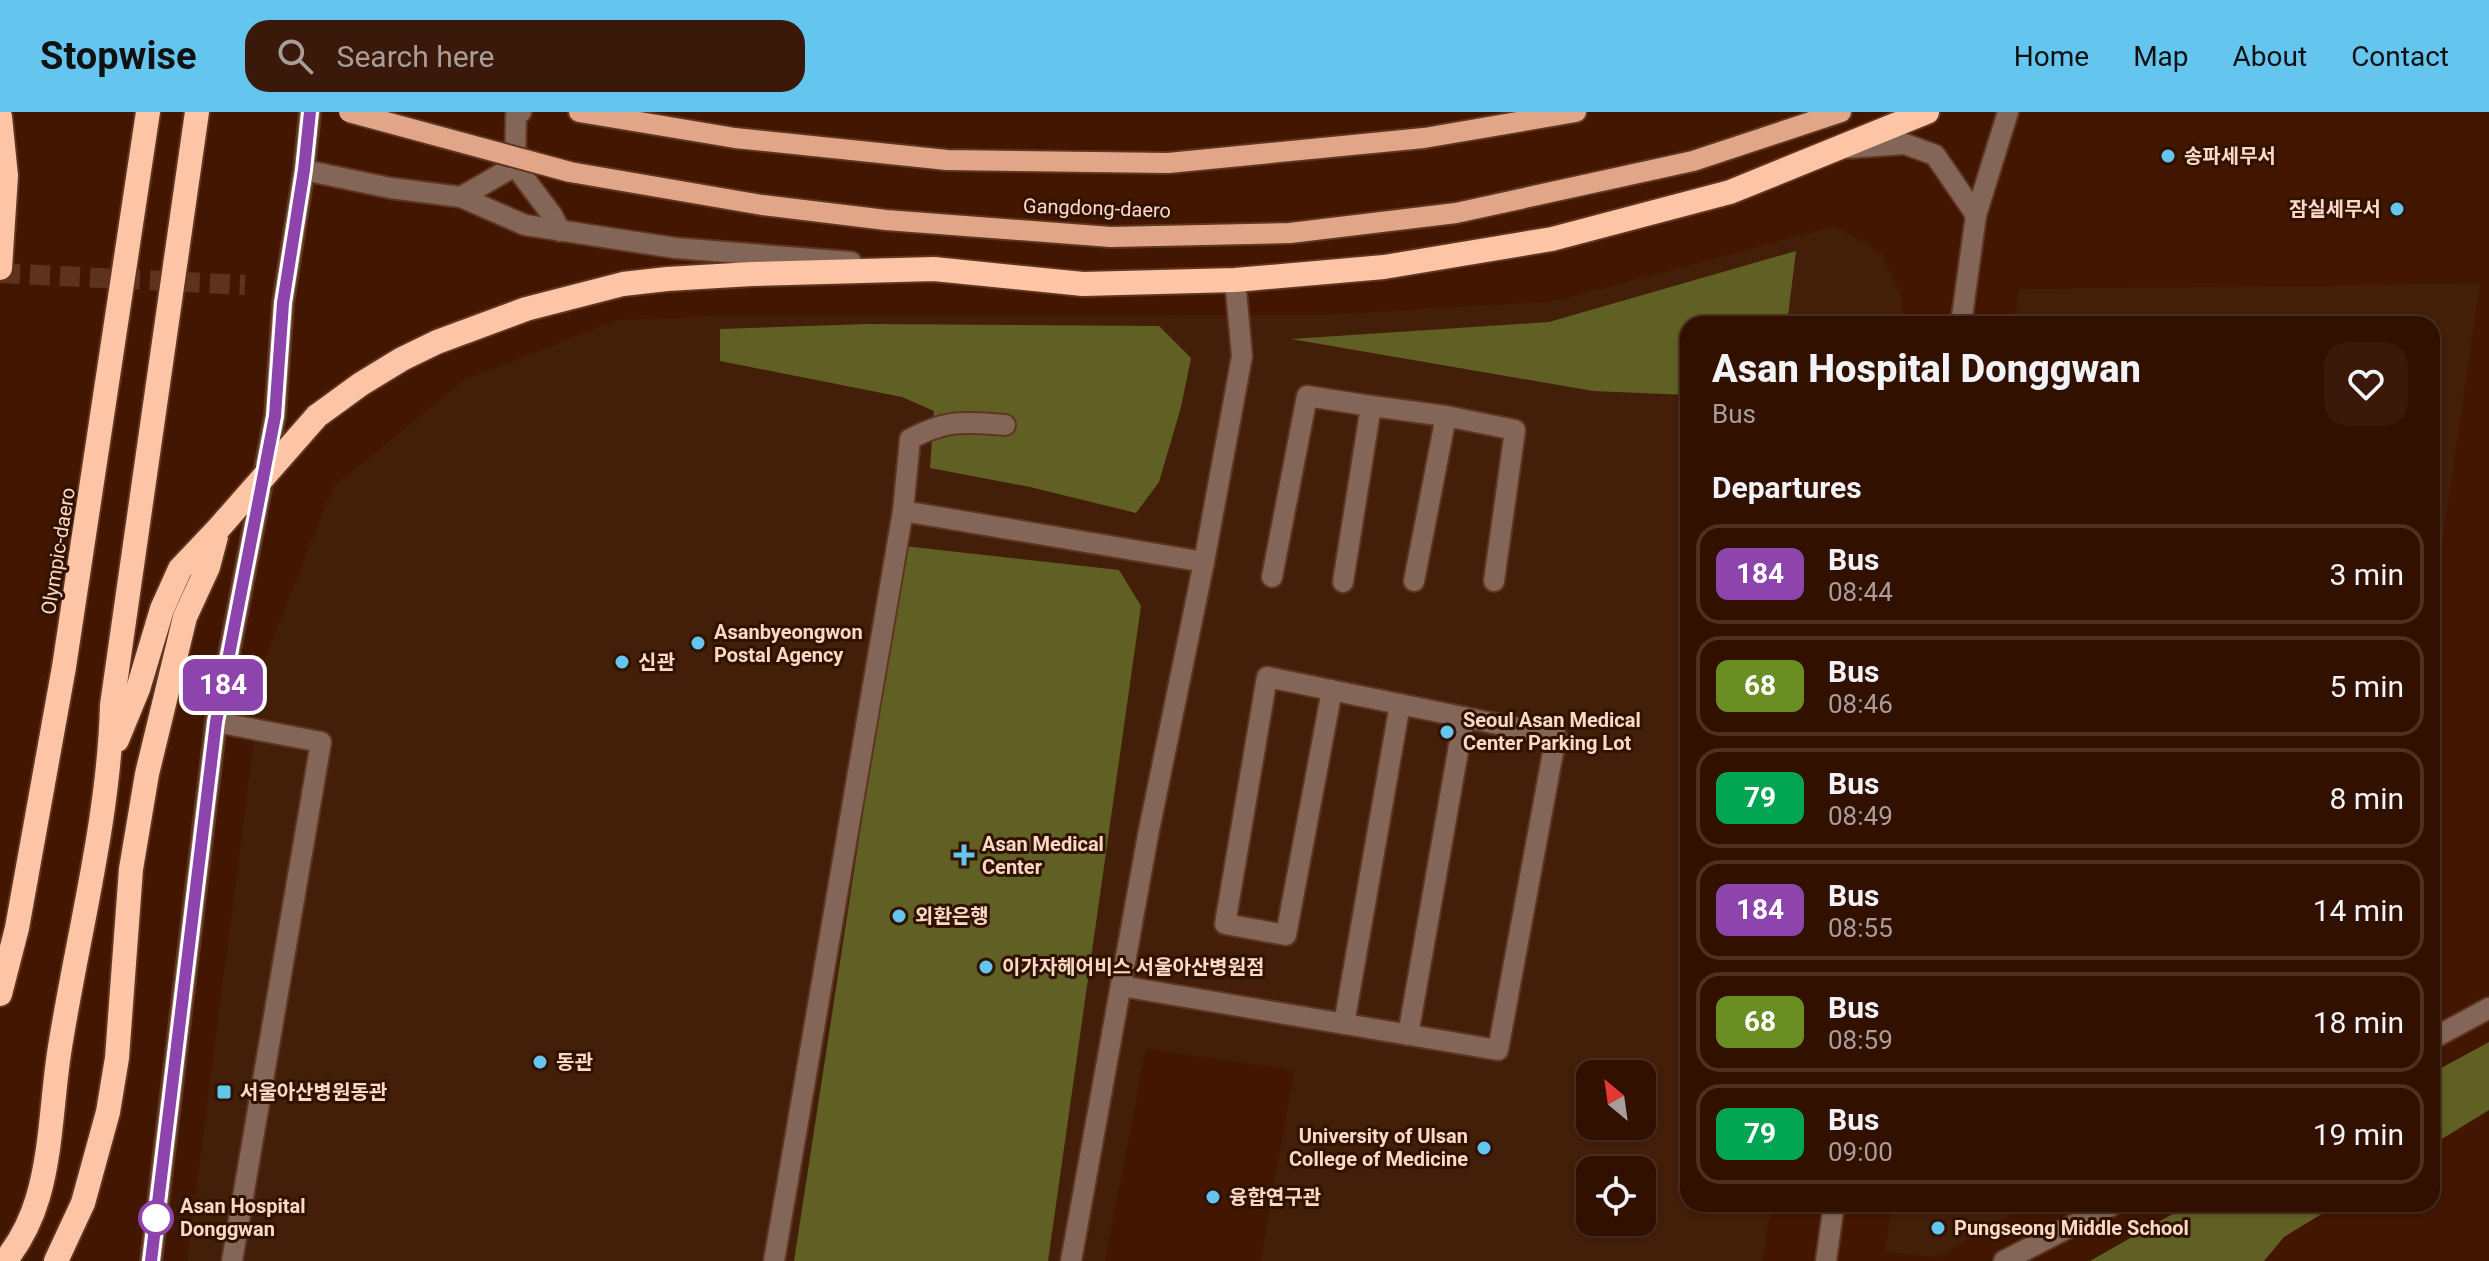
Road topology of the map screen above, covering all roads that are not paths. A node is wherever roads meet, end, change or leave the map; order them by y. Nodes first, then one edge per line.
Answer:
1 (148, 112) edge
2 (197, 112) edge
3 (310, 112) edge
4 (349, 112) edge
5 (521, 112) edge
6 (579, 112) edge
7 (1576, 112) edge
8 (1841, 112) edge
9 (1927, 112) edge
10 (2008, 112) edge
11 (0, 117) edge
12 (1837, 149) junction
13 (515, 166) junction
14 (304, 170) junction
15 (461, 197) junction
16 (1976, 215) junction
17 (560, 231) junction
18 (0, 268) edge
19 (934, 269) junction
20 (1235, 280) junction
21 (1962, 316) edge
22 (1371, 406) junction
23 (1446, 416) junction
24 (1005, 425) dead end
25 (903, 511) junction
26 (218, 529) junction
27 (1204, 562) junction
28 (1272, 577) dead end
29 (1414, 581) dead end
30 (1494, 581) dead end
31 (1343, 582) dead end
32 (1332, 690) junction
33 (1400, 704) junction
34 (1464, 717) junction
35 (216, 722) junction
36 (111, 757) junction
37 (1121, 986) junction
38 (0, 994) edge
39 (2489, 1008) edge
40 (1344, 1024) junction
41 (1408, 1035) junction
42 (2440, 1035) edge
43 (1833, 1212) edge
44 (2099, 1212) edge
45 (5, 1261) edge
46 (56, 1261) edge
47 (151, 1261) edge
48 (232, 1261) edge
49 (774, 1261) edge
50 (1071, 1261) edge
51 (1826, 1261) edge
52 (2004, 1261) edge

1 - 38 highway, Olympic-daero
2 - 36 highway
3 - 14 street
4 - 8 main road, Gangdong-daero, bridge
5 - 13 street
6 - 7 main road
9 - 12 highway
10 - 16 street
11 - 18 highway
12 - 16 street
12 - 20 highway
13 - 15 street
13 - 17 street
14 - 15 street
14 - 35 street
15 - 17 street
16 - 21 street
17 - 19 street
19 - 20 highway
19 - 26 highway, bridge
20 - 27 street
22 - 23 street
22 - 28 street
22 - 31 street
23 - 29 street
23 - 30 street
24 - 25 street
25 - 27 street
25 - 49 street
26 - 36 highway
26 - 46 highway
27 - 37 street
32 - 32 street
32 - 33 street
33 - 34 street
33 - 40 street
34 - 41 street
34 - 41 street
35 - 47 street
35 - 48 street
36 - 45 highway
37 - 40 street
37 - 50 street
39 - 42 street
40 - 41 street
43 - 51 street
44 - 52 street

